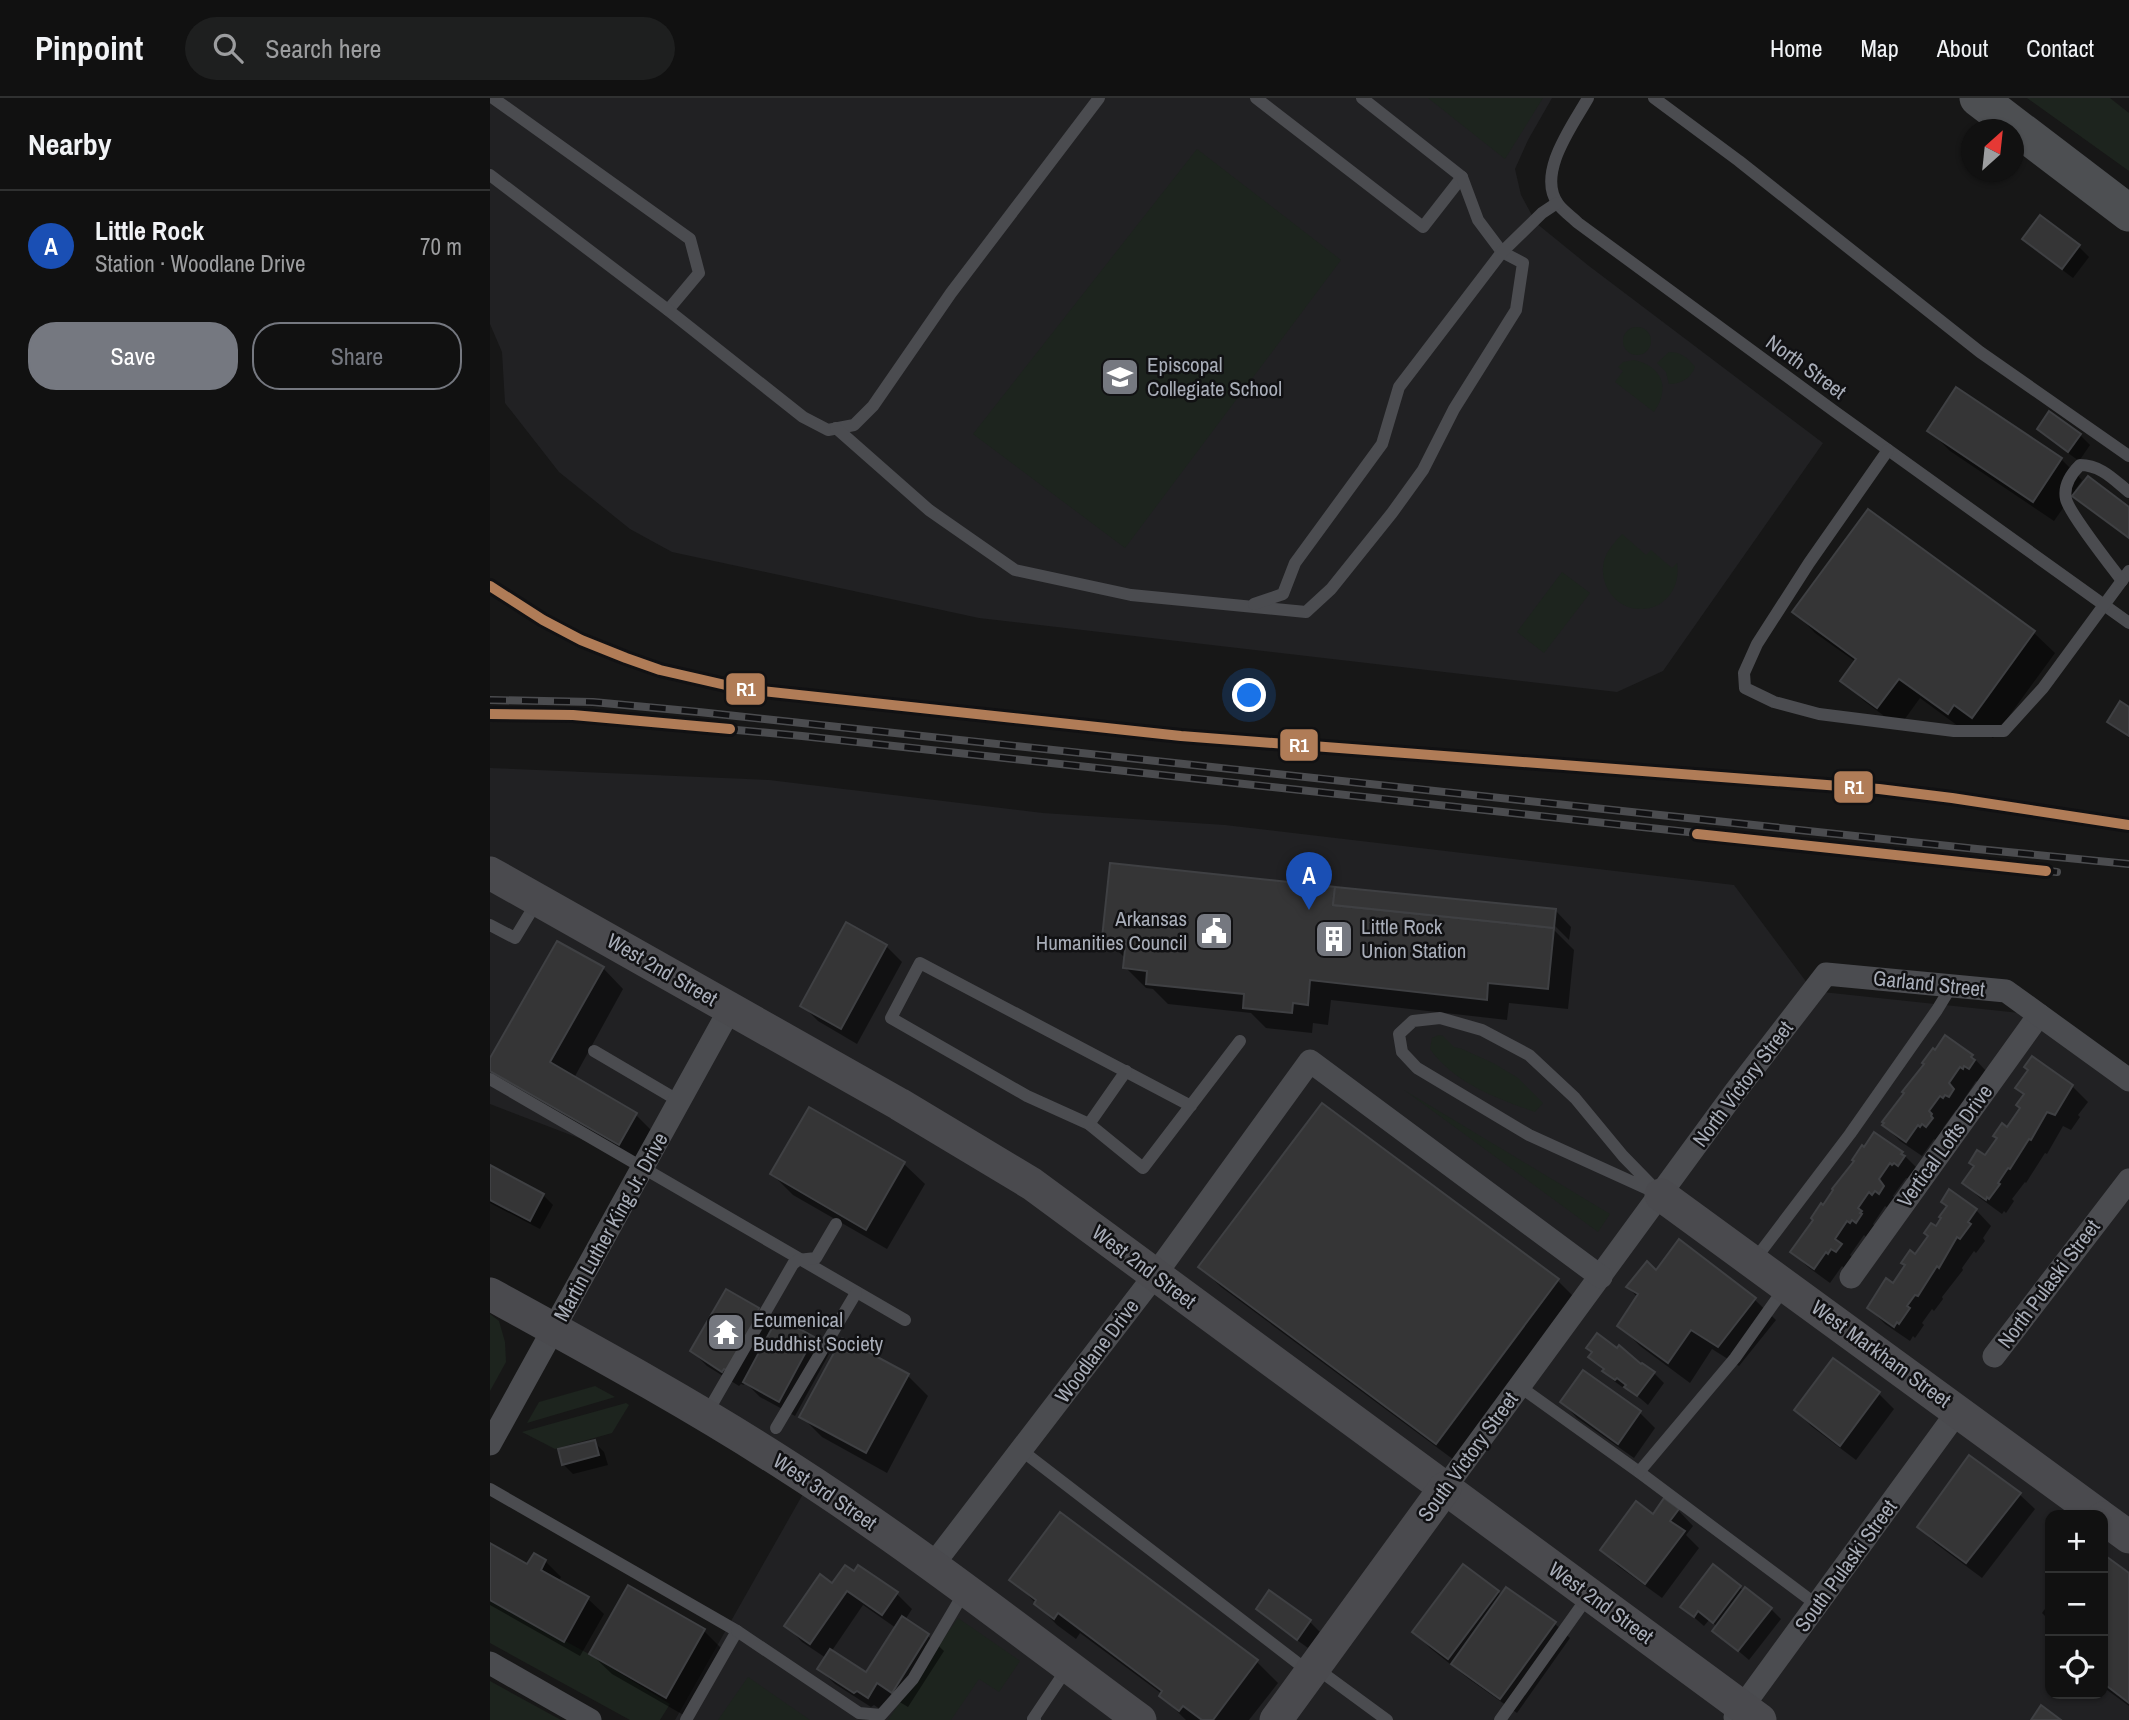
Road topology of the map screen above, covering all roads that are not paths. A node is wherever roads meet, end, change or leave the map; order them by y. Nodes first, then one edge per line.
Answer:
1 (493, 98) edge
2 (1099, 98) edge
3 (1256, 98) edge
4 (1362, 98) edge
5 (1588, 98) edge
6 (1654, 98) edge
7 (1978, 98) edge
8 (2003, 111) edge
9 (490, 175) edge
10 (1462, 177) junction
11 (1557, 203) junction
12 (2129, 213) edge
13 (1502, 251) junction
14 (668, 310) junction
15 (836, 428) junction
16 (1888, 450) junction
17 (2129, 456) edge
18 (2129, 492) edge
19 (2126, 576) edge
20 (1251, 606) junction
21 (2105, 606) junction
22 (2129, 623) edge
23 (490, 873) edge
24 (538, 899) junction
25 (490, 925) edge
26 (1826, 974) joint
27 (1951, 986) junction
28 (730, 1009) junction
29 (2039, 1015) junction
30 (1240, 1041) dead end
31 (594, 1051) dead end
32 (1126, 1071) junction
33 (490, 1079) edge
34 (2129, 1080) edge
35 (679, 1101) junction
36 (1191, 1106) junction
37 (1088, 1124) junction
38 (642, 1169) junction
39 (2129, 1180) edge
40 (1661, 1195) junction
41 (836, 1224) dead end
42 (798, 1260) junction
43 (1753, 1262) junction
44 (1155, 1275) junction
45 (1601, 1276) junction
46 (1851, 1277) dead end
47 (1786, 1286) junction
48 (856, 1293) junction
49 (490, 1294) edge
50 (905, 1320) dead end
51 (555, 1329) junction
52 (1994, 1356) dead end
53 (1519, 1386) junction
54 (1958, 1412) junction
55 (705, 1417) junction
56 (776, 1428) dead end
57 (490, 1444) edge
58 (1021, 1450) junction
59 (1639, 1472) junction
60 (1445, 1488) junction
61 (490, 1489) edge
62 (2091, 1510) edge
63 (2108, 1522) edge
64 (2129, 1537) edge
65 (932, 1566) junction
66 (965, 1591) junction
67 (1590, 1595) junction
68 (1817, 1605) junction
69 (737, 1631) junction
70 (1068, 1667) junction
71 (1313, 1671) junction
72 (495, 1672) edge
73 (1744, 1716) edge
74 (590, 1720) edge
75 (686, 1720) edge
76 (1035, 1720) edge
77 (1140, 1720) edge
78 (1276, 1720) edge
79 (1387, 1720) edge
80 (1500, 1720) edge

1 - 14 lane
2 - 15 lane
3 - 10 lane
4 - 10 lane
5 - 11 lane
6 - 17 lane
7 - 8 main road
8 - 12 main road
9 - 14 lane
10 - 13 lane
11 - 13 lane
11 - 16 lane, North Street
13 - 20 lane
13 - 20 lane
14 - 15 lane
15 - 20 lane
16 - 21 lane, North Street
16 - 21 lane
18 - 19 lane
19 - 21 lane
21 - 22 lane, North Street
23 - 24 street, West 2nd Street
24 - 25 lane
24 - 28 street, West 2nd Street
26 - 27 street, Garland Street
26 - 40 street, North Victory Street
27 - 29 street, Garland Street
27 - 43 lane
28 - 35 street, Martin Luther King Jr. Drive
28 - 44 street, West 2nd Street
29 - 34 street, Garland Street
29 - 46 street, Vertical Lofts Drive
30 - 36 lane
31 - 35 lane
32 - 36 lane
32 - 37 lane
32 - 37 lane
33 - 38 lane
35 - 38 street, Martin Luther King Jr. Drive
36 - 37 lane
38 - 42 lane
38 - 51 street, Martin Luther King Jr. Drive
39 - 52 street, North Pulaski Street
40 - 40 lane
40 - 43 street, West Markham Street
40 - 45 street, South Victory Street
41 - 42 lane
42 - 48 lane
42 - 55 lane
43 - 47 street, West Markham Street
44 - 45 street, Woodlane Drive
44 - 58 street, Woodlane Drive
44 - 60 street, West 2nd Street
45 - 53 street, South Victory Street
47 - 54 street, West Markham Street
47 - 59 lane
48 - 50 lane
48 - 56 lane
49 - 51 street, West 3rd Street
51 - 55 street, West 3rd Street
51 - 57 street, Martin Luther King Jr. Drive
53 - 59 lane
53 - 60 street, South Victory Street
54 - 62 street, West Markham Street
54 - 68 street, South Pulaski Street
55 - 65 street, West 3rd Street
58 - 65 street, Woodlane Drive
58 - 71 lane
59 - 68 lane
60 - 67 street, West 2nd Street
60 - 71 street, South Victory Street
61 - 69 lane
63 - 64 street, West Markham Street
65 - 66 street, West 3rd Street
66 - 69 lane
66 - 70 street, West 3rd Street
67 - 73 street, West 2nd Street
67 - 80 lane
68 - 73 street, South Pulaski Street
69 - 75 lane
70 - 76 lane
70 - 77 street, West 3rd Street
71 - 78 street, South Victory Street
71 - 79 lane
72 - 74 street

